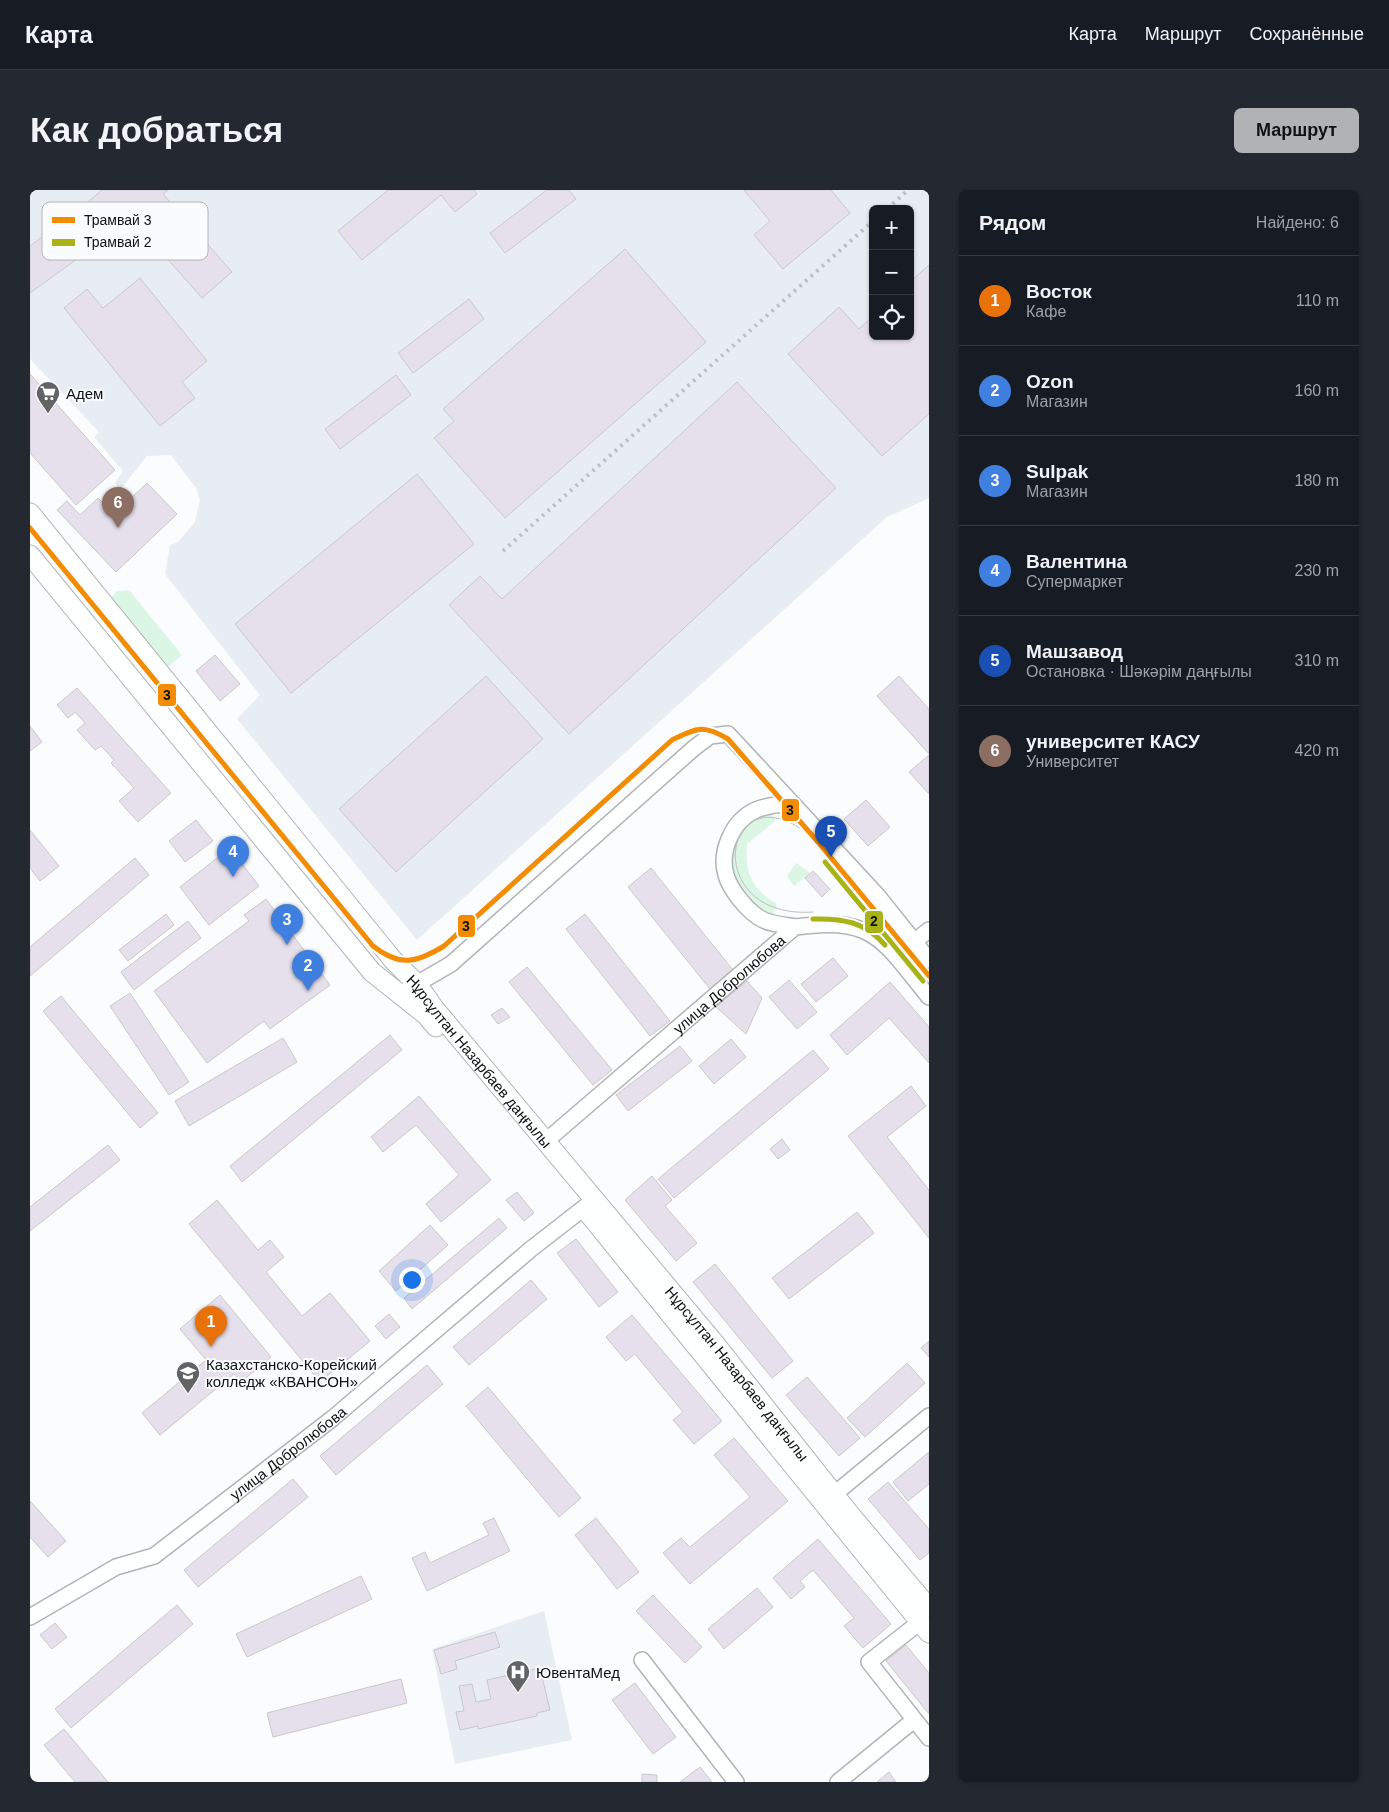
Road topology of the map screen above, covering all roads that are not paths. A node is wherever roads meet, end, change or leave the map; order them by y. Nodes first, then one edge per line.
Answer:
1 (30, 513) edge
2 (30, 555) edge
3 (793, 804) junction
4 (795, 927) junction
5 (929, 930) edge
6 (914, 942) junction
7 (896, 956) junction
8 (929, 960) edge
9 (417, 984) junction
10 (400, 993) junction
11 (929, 997) edge
12 (546, 1141) junction
13 (589, 1204) junction
14 (929, 1416) edge
15 (829, 1499) junction
16 (30, 1617) edge
17 (926, 1621) edge
18 (642, 1660) dead end
19 (914, 1720) junction
20 (929, 1738) edge
21 (736, 1782) edge
22 (838, 1782) edge

1 - 9 main road, Нұрсұлтан Назарбаев даңғылы
2 - 10 main road, Нұрсұлтан Назарбаев даңғылы
3 - 4 street
3 - 6 street
3 - 9 street
4 - 7 street, улица Добролюбова
4 - 12 street, улица Добролюбова
5 - 6 street
6 - 7 street
6 - 8 street
7 - 11 street, улица Добролюбова
9 - 10 street
9 - 12 main road, Нұрсұлтан Назарбаев даңғылы
10 - 13 main road, Нұрсұлтан Назарбаев даңғылы
12 - 13 main road, Нұрсұлтан Назарбаев даңғылы
13 - 15 main road, Нұрсұлтан Назарбаев даңғылы
13 - 16 street, улица Добролюбова
14 - 15 street
15 - 17 main road, Нұрсұлтан Назарбаев даңғылы
17 - 19 street
18 - 21 street
19 - 20 street
19 - 22 street

